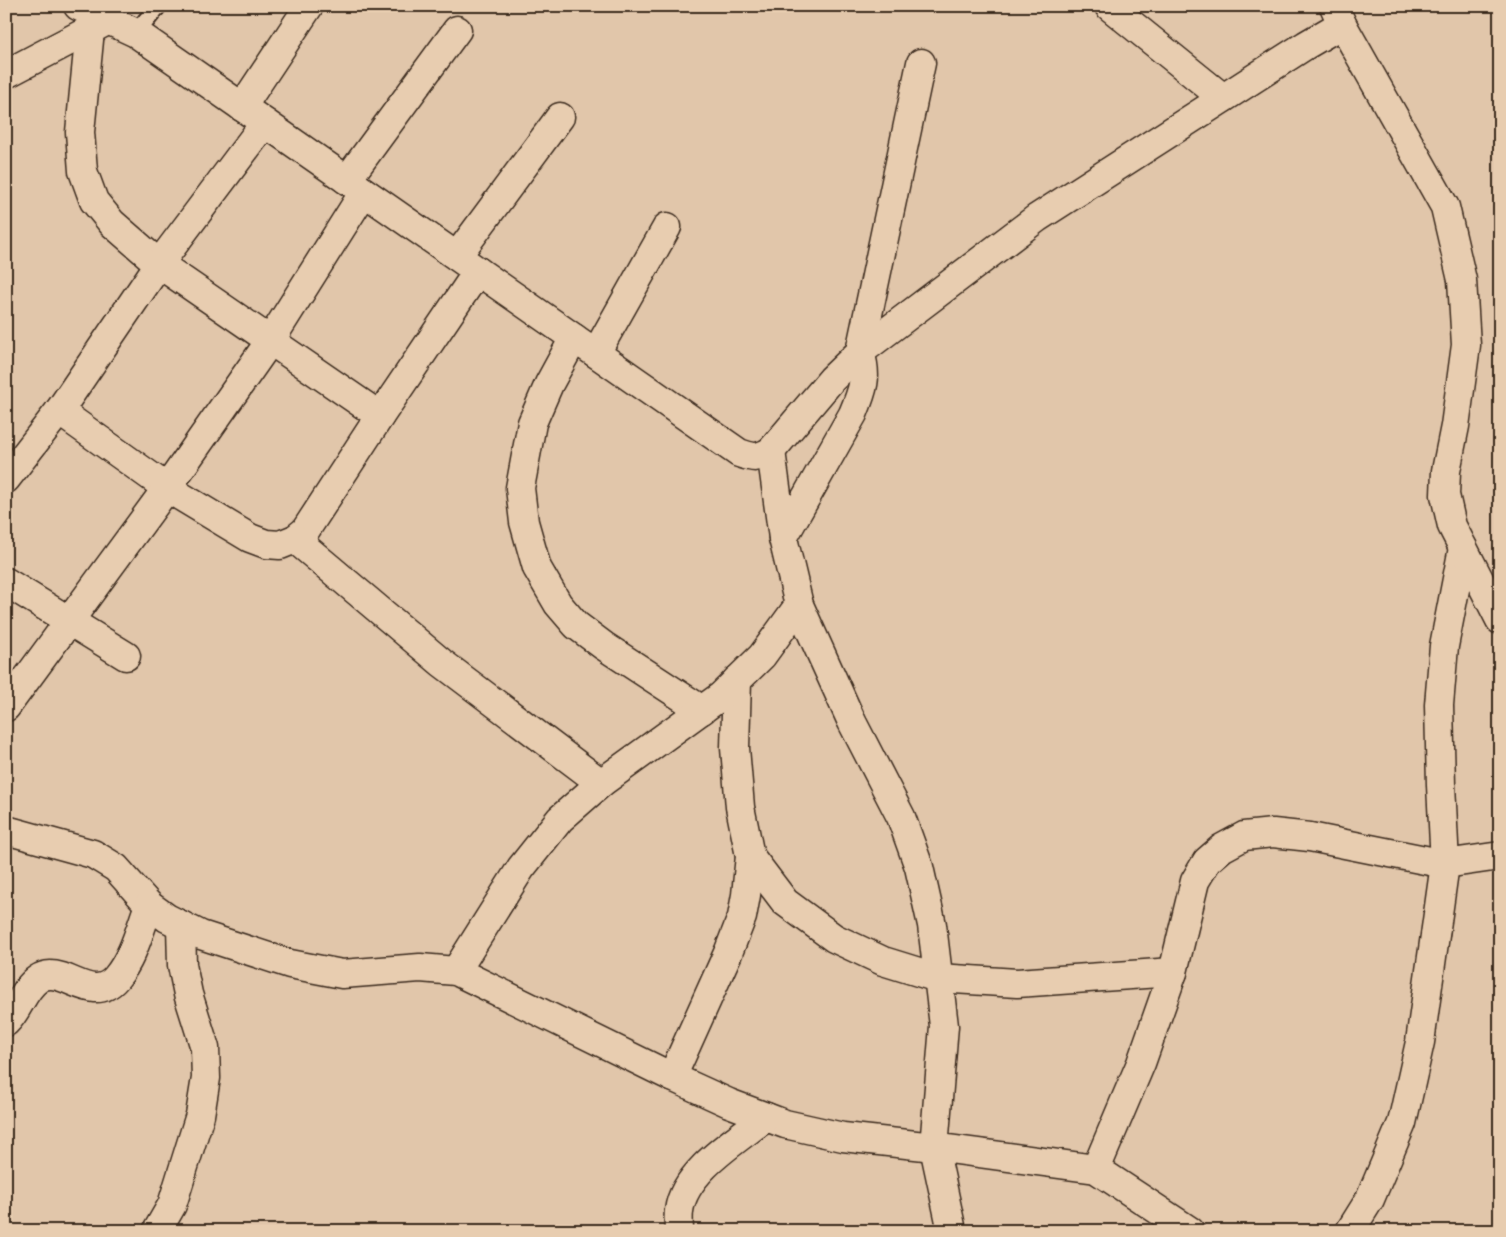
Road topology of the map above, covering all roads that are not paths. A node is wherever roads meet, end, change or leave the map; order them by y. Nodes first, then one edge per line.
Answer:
1 (78, 6) edge
2 (158, 6) edge
3 (309, 6) edge
4 (1109, 6) edge
5 (1338, 15) edge
6 (99, 25) junction
7 (458, 30) dead end
8 (136, 33) junction
9 (921, 63) dead end
10 (6, 74) edge
11 (1224, 98) junction
12 (242, 107) junction
13 (560, 117) dead end
14 (265, 123) junction
15 (355, 186) junction
16 (667, 227) dead end
17 (159, 264) junction
18 (467, 264) junction
19 (574, 338) junction
20 (270, 341) junction
21 (860, 352) junction
22 (596, 353) junction
23 (58, 411) junction
24 (380, 416) junction
25 (770, 451) junction
26 (6, 479) edge
27 (167, 488) junction
28 (783, 538) junction
29 (295, 539) junction
30 (1463, 548) junction
31 (6, 582) edge
32 (799, 605) junction
33 (1500, 620) edge
34 (69, 622) junction
35 (126, 656) dead end
36 (737, 680) junction
37 (6, 707) edge
38 (702, 710) junction
39 (601, 783) junction
40 (6, 830) edge
41 (750, 856) junction
42 (1500, 856) edge
43 (1445, 864) junction
44 (149, 905) junction
45 (181, 925) junction
46 (456, 971) junction
47 (1173, 972) junction
48 (938, 978) junction
49 (6, 1022) edge
50 (672, 1077) junction
51 (766, 1117) junction
52 (934, 1147) junction
53 (1096, 1169) junction
54 (157, 1231) edge
55 (679, 1231) edge
56 (952, 1231) edge
57 (1190, 1231) edge
58 (1350, 1231) edge

1 - 6 street
2 - 8 lane
3 - 12 street
4 - 11 street
5 - 11 street
5 - 30 street
6 - 8 street
6 - 10 street
6 - 17 street
7 - 15 street
8 - 12 street
9 - 21 street
11 - 21 street
12 - 14 street
13 - 18 street
14 - 15 street
14 - 17 street
15 - 18 street
15 - 20 street
16 - 22 street
17 - 20 street
17 - 23 street
18 - 19 street
18 - 24 street
19 - 22 street
19 - 38 street
20 - 24 street
20 - 27 street
21 - 25 street
21 - 28 street
22 - 25 street
23 - 26 street
23 - 27 street
24 - 29 street
25 - 28 street
27 - 29 street
27 - 34 street
28 - 32 street
29 - 39 street
30 - 33 street
30 - 43 street
31 - 34 street
32 - 36 street
32 - 48 street
34 - 35 street
34 - 37 street
36 - 38 street
36 - 41 street
38 - 39 street
39 - 46 street
40 - 44 street
41 - 48 street
41 - 50 street
42 - 43 street
43 - 47 street
43 - 58 street
44 - 45 street
44 - 49 street
45 - 46 street
45 - 54 street
46 - 50 street
47 - 48 street
47 - 53 street
48 - 52 street
50 - 51 street
51 - 52 street
51 - 55 street
52 - 53 street
52 - 56 street
53 - 57 street

